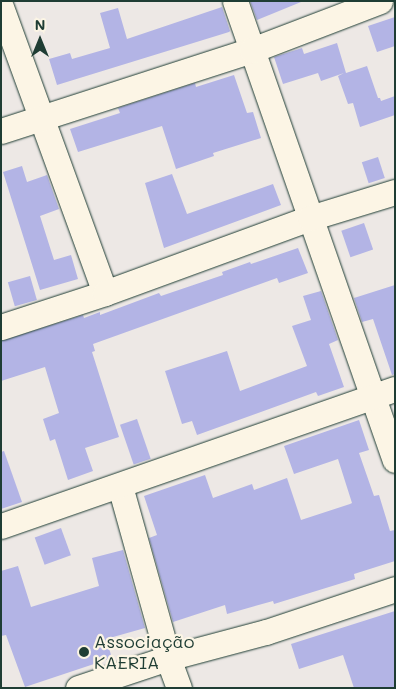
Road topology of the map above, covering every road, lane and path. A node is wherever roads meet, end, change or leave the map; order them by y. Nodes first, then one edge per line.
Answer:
1 (235, 1) edge
2 (380, 1) edge
3 (1, 7) edge
4 (252, 50) junction
5 (42, 117) junction
6 (1, 131) edge
7 (395, 192) edge
8 (310, 218) junction
9 (105, 293) junction
10 (1, 327) edge
11 (384, 393) edge
12 (395, 460) edge
13 (120, 486) junction
14 (1, 526) edge
15 (395, 589) edge
16 (168, 658) junction
17 (78, 688) edge
18 (179, 688) edge

1 - 4 street
2 - 4 street
3 - 5 street
4 - 5 street
4 - 8 street
5 - 6 street
5 - 9 street
7 - 8 street
8 - 9 street
8 - 11 street
9 - 10 street
11 - 12 street
11 - 13 street
13 - 14 street
13 - 16 street
15 - 16 street
16 - 17 street
16 - 18 street

